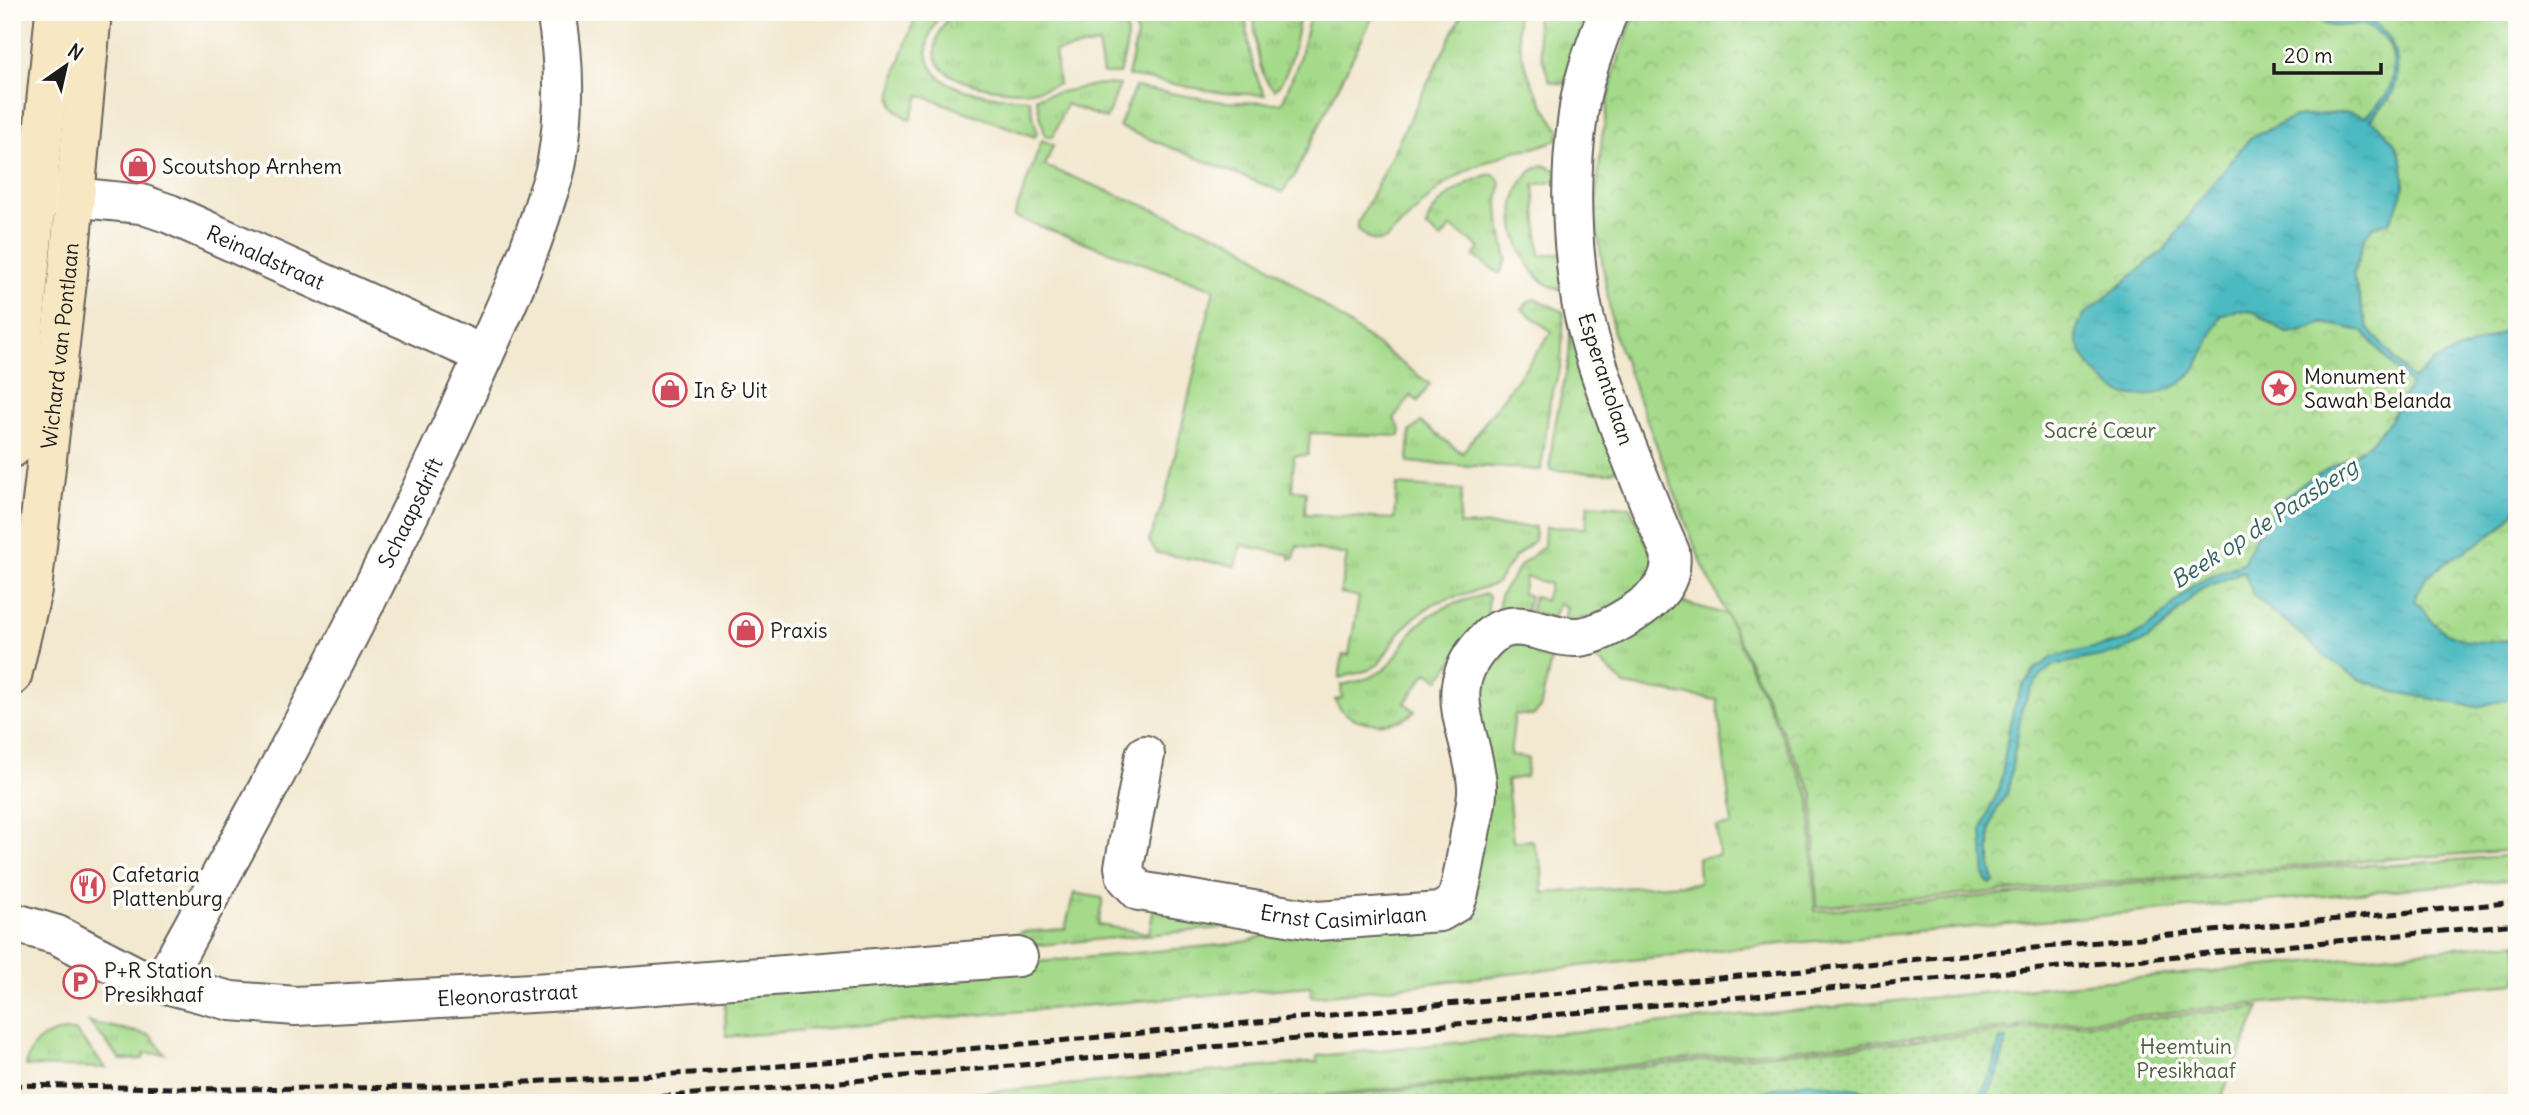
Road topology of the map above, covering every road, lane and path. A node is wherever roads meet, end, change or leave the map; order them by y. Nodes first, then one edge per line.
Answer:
1 (55, 12) edge
2 (92, 12) edge
3 (556, 12) edge
4 (1608, 12) edge
5 (56, 195) junction
6 (484, 355) junction
7 (12, 448) edge
8 (1669, 575) joint
9 (12, 677) edge
10 (1145, 755) dead end
11 (12, 922) edge
12 (1018, 957) dead end
13 (162, 984) junction

1 - 5 street, Wichard van Pontlaan
2 - 5 street, Wichard van Pontlaan
3 - 6 street, Schaapsdrift
4 - 8 street, Esperantolaan
5 - 6 street, Reinaldstraat
5 - 7 street, Wichard van Pontlaan
5 - 9 street, Wichard van Pontlaan
6 - 13 street, Schaapsdrift
8 - 10 street, Ernst Casimirlaan
11 - 13 street, Eleonorastraat
12 - 13 street, Eleonorastraat

